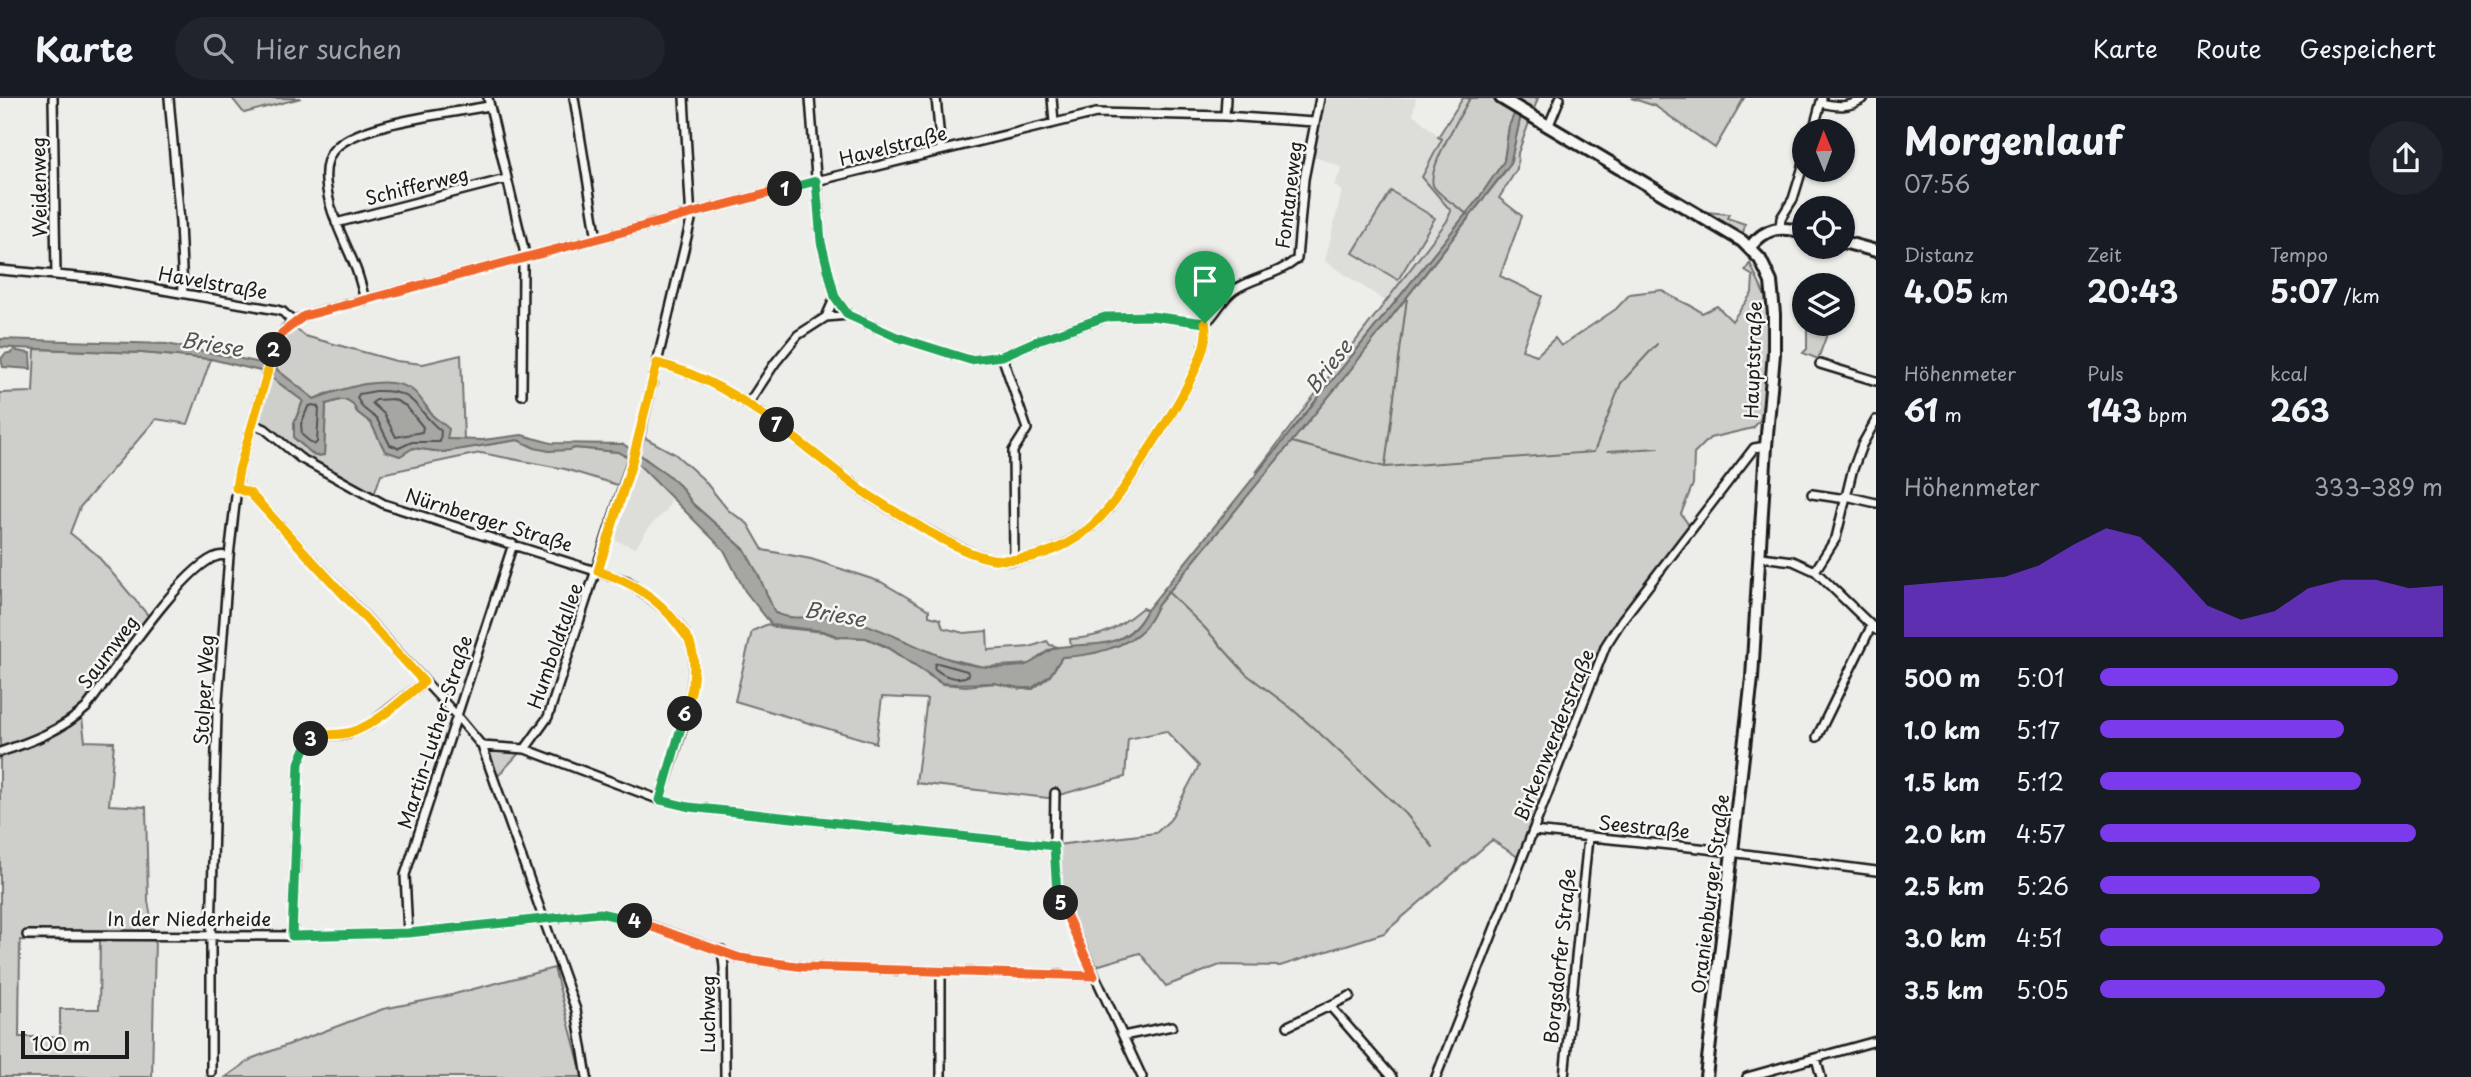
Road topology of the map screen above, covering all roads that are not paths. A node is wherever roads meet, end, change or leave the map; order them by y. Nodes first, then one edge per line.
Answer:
1 (53, 98) edge
2 (169, 98) edge
3 (573, 98) edge
4 (684, 98) edge
5 (810, 98) edge
6 (936, 98) edge
7 (1052, 98) edge
8 (1226, 98) edge
9 (1320, 98) edge
10 (1501, 98) edge
11 (1560, 98) edge
12 (1864, 98) edge
13 (1822, 100) edge
14 (489, 102) edge
15 (1225, 116) junction
16 (1816, 119) edge
17 (1054, 122) junction
18 (1314, 122) junction
19 (1549, 125) junction
20 (940, 150) junction
21 (506, 179) junction
22 (816, 181) junction
23 (1798, 182) edge
24 (692, 214) junction
25 (336, 223) junction
26 (1780, 228) junction
27 (1792, 230) edge
28 (597, 239) junction
29 (1855, 245) edge
30 (1750, 247) junction
31 (1876, 251) edge
32 (524, 259) junction
33 (0, 270) edge
34 (55, 275) junction
35 (183, 293) junction
36 (835, 297) junction
37 (365, 300) junction
38 (848, 315) junction
39 (826, 317) junction
40 (293, 322) junction
41 (1205, 323) junction
42 (1002, 356) junction
43 (657, 363) junction
44 (1820, 364) dead end
45 (1876, 381) edge
46 (522, 395) dead end
47 (748, 404) junction
48 (1876, 420) edge
49 (253, 424) junction
50 (1766, 446) junction
51 (236, 488) junction
52 (1812, 494) dead end
53 (1846, 496) junction
54 (1876, 503) edge
55 (513, 544) junction
56 (229, 556) junction
57 (1761, 557) junction
58 (1014, 559) junction
59 (598, 571) junction
60 (1815, 571) junction
61 (1874, 629) edge
62 (424, 682) junction
63 (1749, 715) joint
64 (457, 716) junction
65 (1817, 737) dead end
66 (482, 746) junction
67 (525, 749) junction
68 (0, 752) edge
69 (1055, 793) dead end
70 (660, 800) junction
71 (1533, 831) junction
72 (1588, 838) junction
73 (1054, 846) junction
74 (1733, 852) junction
75 (1876, 871) edge
76 (544, 919) junction
77 (408, 933) junction
78 (27, 935) dead end
79 (211, 935) junction
80 (292, 936) junction
81 (722, 950) junction
82 (941, 971) junction
83 (1094, 976) junction
84 (1349, 996) dead end
85 (1330, 1006) junction
86 (1172, 1026) dead end
87 (1288, 1026) dead end
88 (1123, 1036) junction
89 (1876, 1041) edge
90 (1816, 1058) junction
91 (211, 1072) dead end
92 (587, 1077) edge
93 (725, 1077) edge
94 (941, 1077) edge
95 (1142, 1077) edge
96 (1392, 1077) edge
97 (1436, 1077) edge
98 (1564, 1077) edge
99 (1706, 1077) edge
100 (1747, 1077) edge
101 (1821, 1077) edge

1 - 34 street, Weidenweg
2 - 35 street
3 - 28 street
4 - 24 street
5 - 22 street
6 - 20 street
7 - 17 street
8 - 15 street
9 - 18 street
10 - 19 main road, Hauptstraße
11 - 19 street
12 - 13 street
13 - 16 street
14 - 21 street
14 - 25 street
15 - 17 street, Havelstraße
15 - 18 street, Havelstraße
17 - 20 street, Havelstraße
18 - 41 street, Fontaneweg
19 - 30 main road, Hauptstraße
20 - 22 street, Havelstraße
21 - 25 street, Schifferweg
21 - 32 street
22 - 24 street, Havelstraße
22 - 36 street
23 - 26 street
24 - 28 street, Havelstraße
24 - 43 street
25 - 37 street
26 - 27 main road
26 - 30 main road
28 - 32 street, Havelstraße
29 - 31 main road
30 - 50 main road, Hauptstraße
32 - 37 street, Havelstraße
32 - 46 street
33 - 34 street, Havelstraße
34 - 35 street, Havelstraße
35 - 40 street, Havelstraße
36 - 38 street
36 - 39 street
37 - 40 street, Havelstraße
38 - 39 street
38 - 42 street
39 - 47 street
40 - 49 street, Stolper Weg
41 - 42 street
41 - 58 street
42 - 58 street
43 - 47 street
43 - 59 street, Humboldtallee
44 - 45 street
47 - 58 street
48 - 53 street
49 - 51 street, Stolper Weg
49 - 55 street, Nürnberger Straße
50 - 57 main road, Hauptstraße
50 - 71 street, Birkenwerderstraße
51 - 56 street, Stolper Weg
51 - 62 street
52 - 53 street
53 - 54 street
53 - 60 street
55 - 59 street, Nürnberger Straße
55 - 64 street, Martin-Luther-Straße
56 - 68 street, Saumweg
56 - 79 street, Stolper Weg
57 - 60 street
57 - 63 main road, Hauptstraße
59 - 67 street, Humboldtallee
59 - 70 street, Nürnberger Straße
60 - 61 street
61 - 65 street
62 - 64 street
62 - 80 street
63 - 74 main road, Oranienburger Straße
64 - 66 street
64 - 77 street, Martin-Luther-Straße
66 - 67 street
66 - 76 street
67 - 70 street
69 - 73 street
70 - 73 street
71 - 72 street, Seestraße
71 - 97 street, Birkenwerderstraße
72 - 74 street, Seestraße
72 - 98 street, Borgsdorfer Straße
73 - 83 street
74 - 75 street, Seestraße
74 - 99 main road, Oranienburger Straße
76 - 77 street, In der Niederheide
76 - 81 street, In der Niederheide
76 - 92 street
77 - 80 street, In der Niederheide
78 - 79 street, In der Niederheide
79 - 80 street, In der Niederheide
79 - 91 street, Stolper Weg
81 - 82 street, In der Niederheide
81 - 93 street, Luchweg
82 - 83 street, In der Niederheide
82 - 94 street
83 - 88 street
84 - 85 street
85 - 87 street
85 - 96 street
86 - 88 street
88 - 95 street
89 - 90 street
90 - 100 street
90 - 101 street

